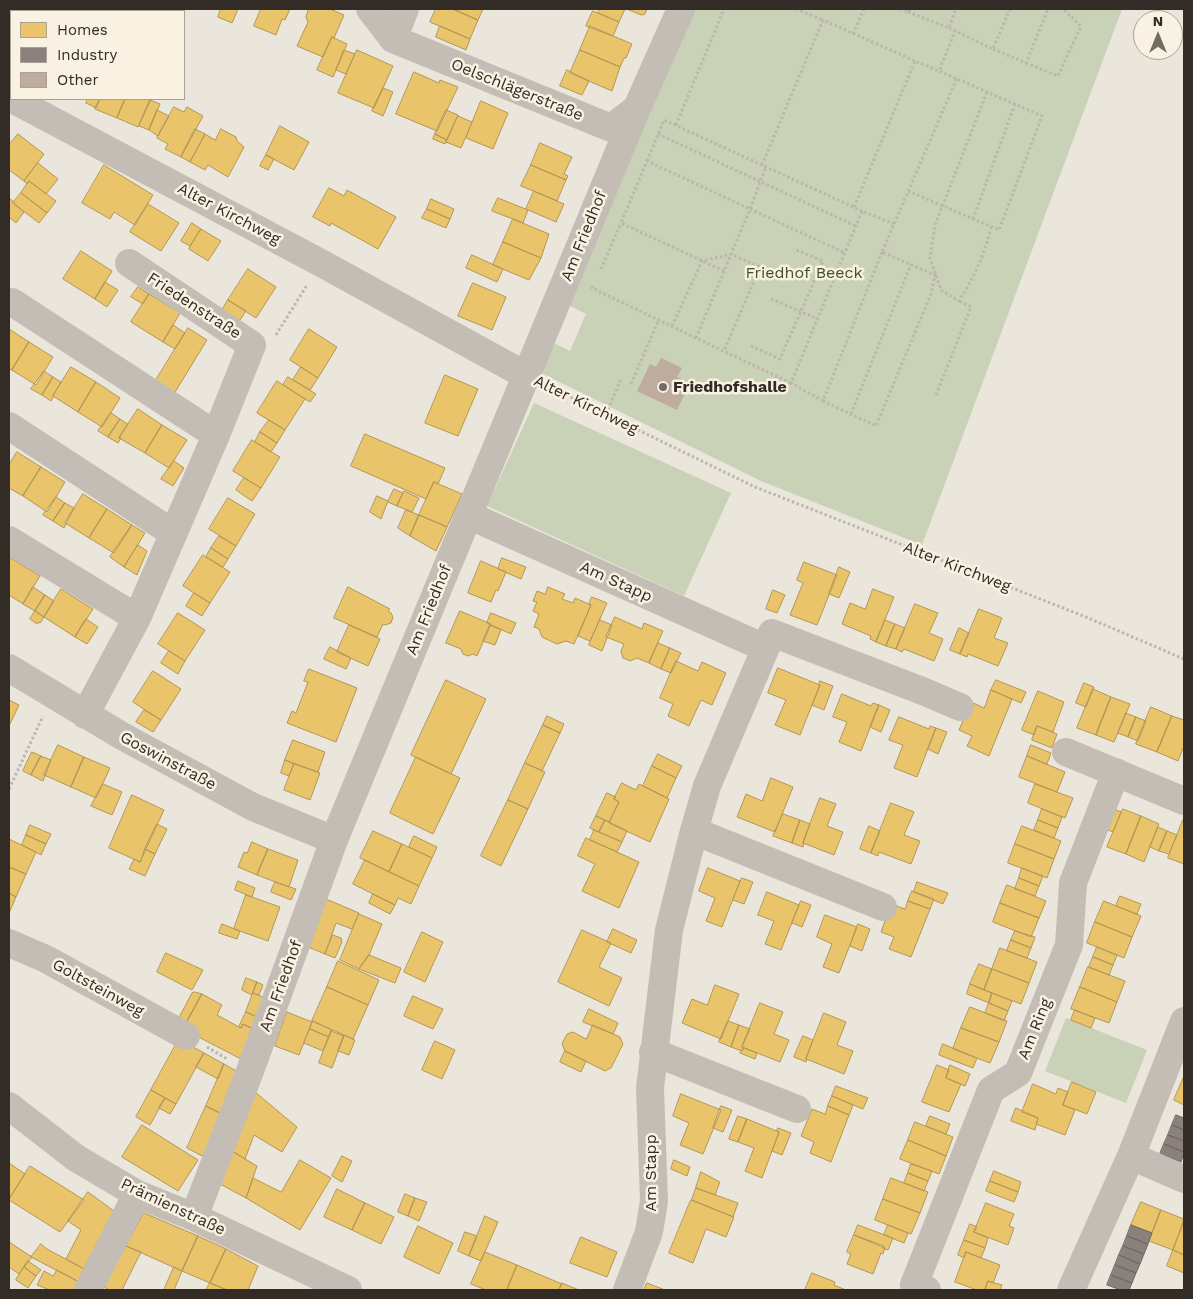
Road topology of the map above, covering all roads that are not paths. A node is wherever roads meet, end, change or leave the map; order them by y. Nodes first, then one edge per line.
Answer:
1 (370, 9) edge
2 (405, 9) edge
3 (681, 9) edge
4 (392, 39) junction
5 (12, 100) edge
6 (637, 108) junction
7 (129, 263) dead end
8 (12, 302) dead end
9 (527, 376) junction
10 (9, 426) edge
11 (216, 435) junction
12 (468, 515) junction
13 (173, 533) junction
14 (9, 540) edge
15 (137, 618) junction
16 (768, 641) junction
17 (9, 668) edge
18 (960, 707) dead end
19 (85, 715) junction
20 (1066, 752) dead end
21 (1116, 772) junction
22 (1184, 801) edge
23 (694, 831) junction
24 (334, 840) junction
25 (883, 907) dead end
26 (9, 943) edge
27 (1184, 1021) edge
28 (186, 1036) road end
29 (653, 1052) junction
30 (9, 1106) edge
31 (797, 1109) dead end
32 (1131, 1156) junction
33 (1184, 1179) edge
34 (137, 1194) junction
35 (194, 1217) junction
36 (88, 1290) edge
37 (348, 1290) edge
38 (627, 1290) edge
39 (927, 1290) edge
40 (1071, 1290) edge

1 - 4 street
2 - 4 street
3 - 6 street, Am Friedhof
4 - 6 street, Oelschlägerstraße
5 - 9 street, Alter Kirchweg
6 - 9 street, Am Friedhof
7 - 11 street, Friedenstraße
8 - 11 street
9 - 12 street, Am Friedhof
10 - 13 street
11 - 13 street, Friedenstraße
12 - 16 street, Am Stapp
12 - 24 street, Am Friedhof
13 - 15 street, Friedenstraße
14 - 15 street
15 - 19 street, Friedenstraße
16 - 18 street, Am Stapp
16 - 23 street, Am Stapp
17 - 19 street, Goswinstraße
19 - 24 street, Goswinstraße
20 - 21 street
21 - 22 street
21 - 39 street, Am Ring
23 - 25 street
23 - 29 street, Am Stapp
24 - 35 street, Am Friedhof
26 - 28 street, Goltsteinweg
27 - 32 street
29 - 31 street
29 - 38 street, Am Stapp
30 - 34 street, Prämienstraße
32 - 33 street
32 - 40 street
34 - 35 street, Prämienstraße
34 - 36 street
35 - 37 street, Prämienstraße

